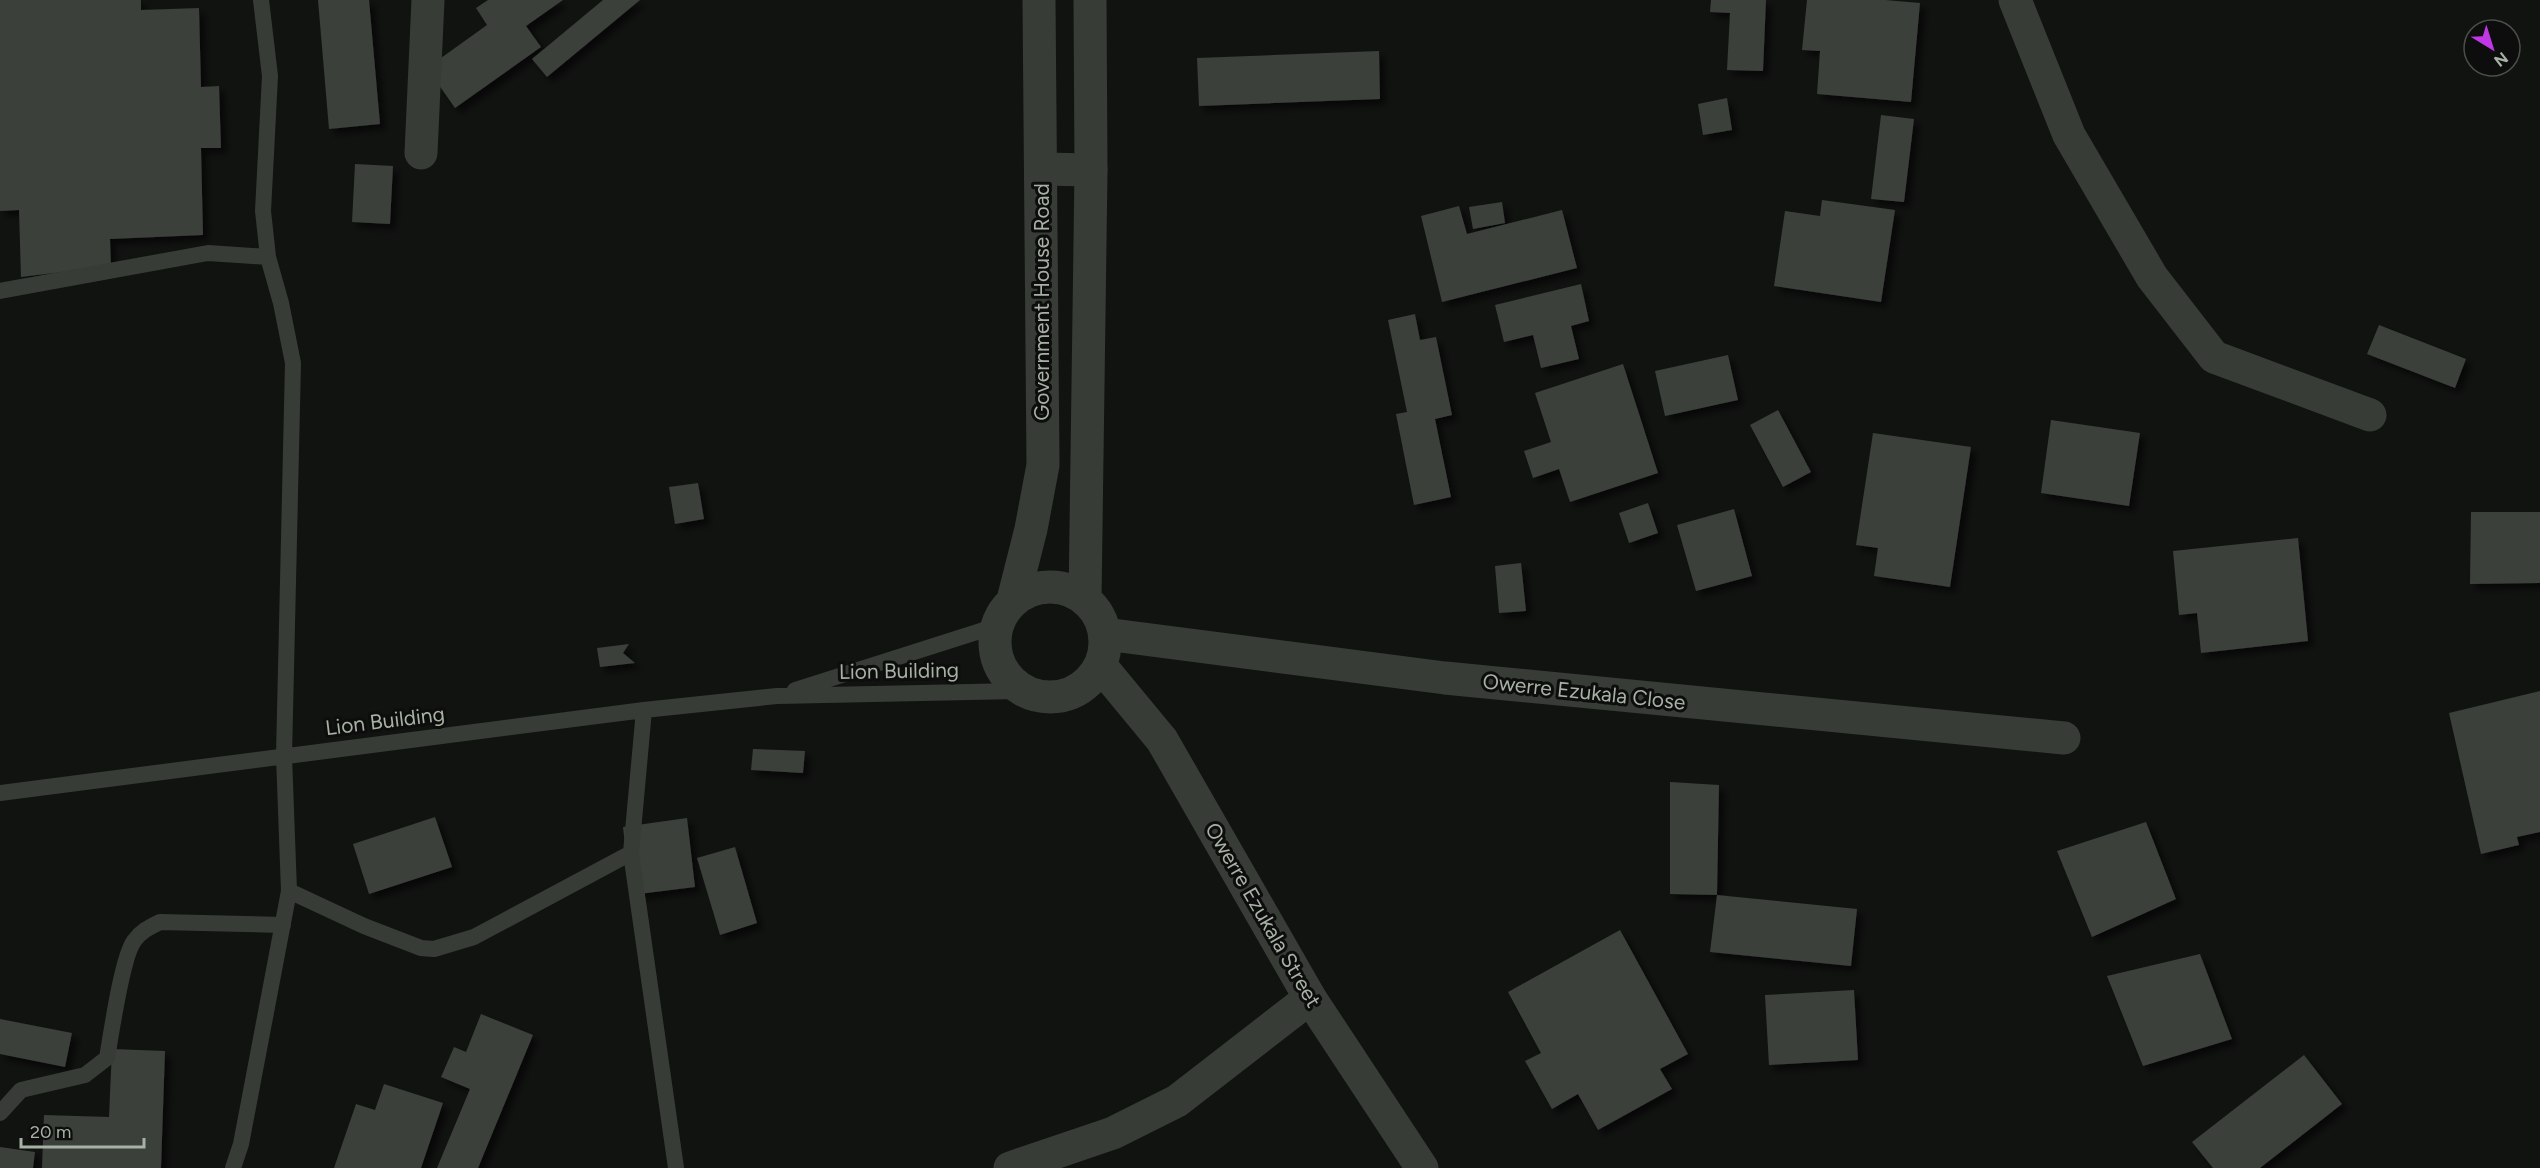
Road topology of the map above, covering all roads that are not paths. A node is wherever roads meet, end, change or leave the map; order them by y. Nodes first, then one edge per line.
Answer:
1 (261, 0) edge
2 (429, 0) edge
3 (1039, 0) edge
4 (1090, 0) edge
5 (2015, 0) edge
6 (420, 153) dead end
7 (1042, 169) junction
8 (1091, 170) junction
9 (268, 257) junction
10 (0, 291) edge
11 (2370, 415) dead end
12 (1085, 600) junction
13 (1005, 613) junction
14 (1102, 650) junction
15 (1022, 691) junction
16 (777, 696) junction
17 (644, 710) junction
18 (2064, 738) dead end
19 (284, 756) junction
20 (0, 793) edge
21 (631, 853) junction
22 (289, 891) junction
23 (283, 925) junction
24 (1310, 998) junction
25 (0, 1113) edge
26 (232, 1168) edge
27 (676, 1168) edge
28 (1010, 1168) edge
29 (1422, 1168) edge

1 - 9 lane
2 - 6 street
3 - 7 street, Government House Road
4 - 8 street
5 - 11 street
7 - 8 street
7 - 13 street, Government House Road
8 - 12 street
9 - 10 lane
9 - 19 lane
12 - 13 street
12 - 14 street
13 - 15 street
13 - 16 lane, Lion Building
14 - 15 street
14 - 18 street, Owerre Ezukala Close
14 - 24 street, Owerre Ezukala Street
15 - 16 lane, Lion Building
16 - 17 lane, Lion Building
17 - 19 lane, Lion Building
17 - 21 lane
19 - 20 lane, Lion Building
19 - 22 lane
21 - 22 lane
21 - 27 lane
22 - 23 lane
23 - 25 lane
23 - 26 lane
24 - 28 street
24 - 29 street, Owerre Ezukala Street

